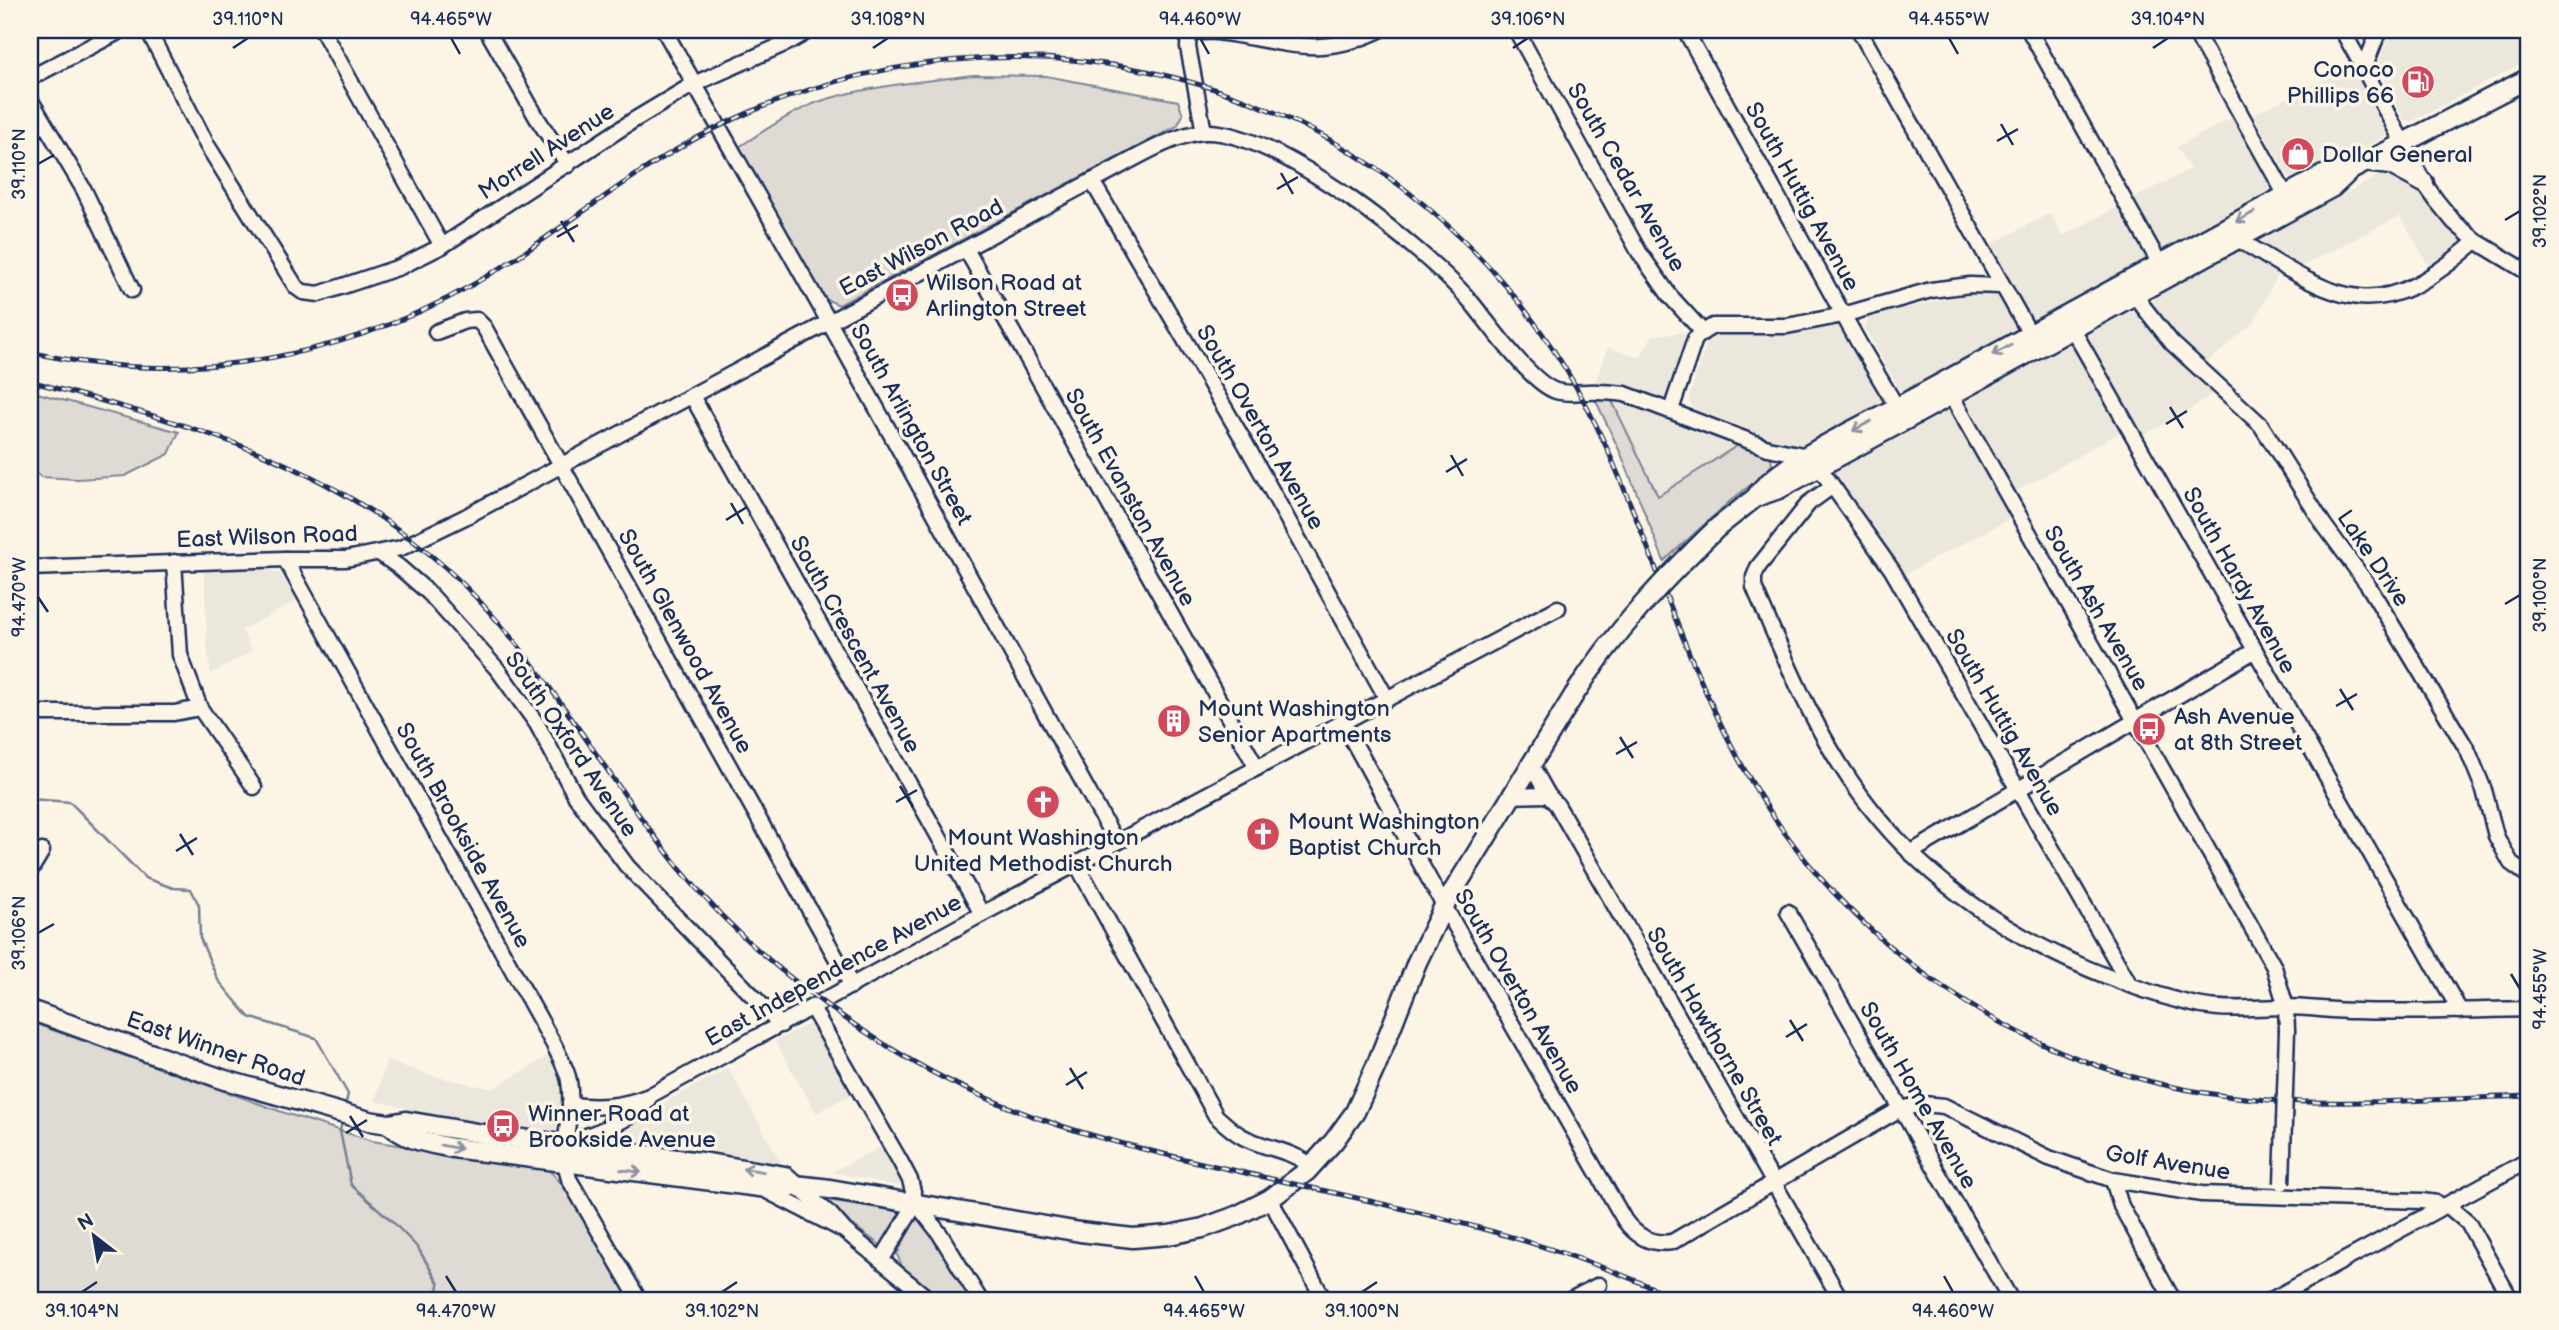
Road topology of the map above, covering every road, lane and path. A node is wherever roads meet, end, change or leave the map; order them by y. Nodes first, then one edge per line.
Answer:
1 (122, 30) edge
2 (148, 30) edge
3 (323, 30) edge
4 (487, 30) edge
5 (664, 30) edge
6 (810, 30) edge
7 (1380, 30) edge
8 (1516, 30) edge
9 (1685, 30) edge
10 (1858, 30) edge
11 (2029, 30) edge
12 (2194, 30) edge
13 (2342, 30) edge
14 (2379, 30) edge
15 (1187, 32) edge
16 (1353, 34) edge
17 (2364, 69) junction
18 (30, 78) edge
19 (2529, 78) edge
20 (694, 84) junction
21 (30, 99) edge
22 (1204, 132) junction
23 (2404, 142) junction
24 (568, 165) junction
25 (2358, 166) junction
26 (1093, 181) junction
27 (2424, 183) junction
28 (2289, 202) junction
29 (2227, 239) junction
30 (2476, 241) junction
31 (442, 246) junction
32 (966, 248) junction
33 (2163, 271) junction
34 (2529, 273) edge
35 (2001, 286) junction
36 (132, 290) dead end
37 (2134, 295) junction
38 (2111, 300) junction
39 (1843, 315) junction
40 (830, 322) junction
41 (2069, 323) junction
42 (436, 332) dead end
43 (1703, 332) junction
44 (2034, 342) junction
45 (1947, 388) junction
46 (692, 396) junction
47 (1671, 410) junction
48 (1901, 414) junction
49 (1768, 448) junction
50 (1813, 462) junction
51 (562, 466) junction
52 (1773, 477) junction
53 (1831, 487) junction
54 (1756, 497) junction
55 (379, 553) junction
56 (285, 559) junction
57 (174, 562) junction
58 (30, 568) edge
59 (1558, 608) dead end
60 (2254, 651) junction
61 (1386, 697) junction
62 (200, 708) junction
63 (30, 713) edge
64 (1342, 721) junction
65 (2135, 721) junction
66 (1531, 763) junction
67 (1256, 768) junction
68 (254, 787) dead end
69 (2017, 790) junction
70 (1548, 795) junction
71 (1510, 796) junction
72 (1116, 842) junction
73 (42, 851) dead end
74 (1910, 853) junction
75 (1076, 863) junction
76 (30, 871) edge
77 (2529, 876) edge
78 (1444, 906) junction
79 (1788, 912) dead end
80 (982, 914) junction
81 (2130, 985) junction
82 (852, 986) junction
83 (2286, 1007) junction
84 (812, 1008) junction
85 (2529, 1009) edge
86 (30, 1010) edge
87 (2460, 1011) junction
88 (781, 1025) junction
89 (649, 1096) junction
90 (569, 1105) junction
91 (1900, 1109) junction
92 (612, 1124) junction
93 (614, 1150) junction
94 (564, 1153) junction
95 (2529, 1160) edge
96 (1312, 1166) junction
97 (707, 1172) junction
98 (2113, 1180) junction
99 (1773, 1184) junction
100 (795, 1185) junction
101 (760, 1187) junction
102 (2282, 1190) junction
103 (916, 1203) junction
104 (1273, 1204) junction
105 (2445, 1206) junction
106 (845, 1231) junction
107 (882, 1259) junction
108 (1599, 1285) dead end
109 (639, 1300) edge
110 (930, 1300) edge
111 (980, 1300) edge
112 (1324, 1300) edge
113 (1570, 1300) edge
114 (1841, 1300) edge
115 (2011, 1300) edge
116 (2173, 1300) edge
117 (2270, 1300) edge
118 (2511, 1300) edge

1 - 18 street
2 - 31 street, Morrell Avenue
3 - 31 street
4 - 24 street
5 - 20 street, South Arlington Street
6 - 20 street, Morrell Avenue
7 - 16 street
8 - 43 street, South Cedar Avenue
9 - 39 street, South Huttig Avenue
10 - 35 street
11 - 33 street
12 - 28 street
13 - 17 street
14 - 17 street
15 - 16 street
15 - 22 street
17 - 23 street
19 - 23 main road
20 - 24 street, Morrell Avenue
20 - 40 street, South Arlington Street
21 - 36 street
22 - 26 street, East Wilson Road
22 - 47 street, East Wilson Road
23 - 25 main road
23 - 27 street
24 - 31 street, Morrell Avenue
25 - 27 main road
25 - 28 main road
26 - 32 street, East Wilson Road
26 - 61 street, South Overton Avenue
27 - 30 street
28 - 29 main road
29 - 30 street
29 - 33 main road
30 - 34 street
32 - 40 street, East Wilson Road
32 - 67 street, South Evanston Avenue
33 - 37 main road
33 - 38 main road
35 - 39 street
35 - 44 street
37 - 38 main road
37 - 77 street, Lake Drive
38 - 41 main road
39 - 43 street
39 - 48 street, South Huttig Avenue
40 - 46 street, East Wilson Road
40 - 72 street, South Arlington Street
41 - 44 main road
41 - 60 street, South Hardy Avenue
42 - 51 street, South Glenwood Avenue
43 - 47 street
44 - 45 main road
45 - 48 main road
45 - 65 street, South Ash Avenue
46 - 51 street, East Wilson Road
46 - 80 street, South Crescent Avenue
47 - 49 street, East Wilson Road
48 - 50 main road
49 - 50 street, East Wilson Road
49 - 52 street
50 - 52 main road
50 - 53 street
50 - 54 main road
51 - 55 street, East Wilson Road
51 - 82 street, South Glenwood Avenue
52 - 54 main road
53 - 69 street, South Huttig Avenue
53 - 74 street
54 - 66 main road, bridge
55 - 56 street, East Wilson Road
55 - 88 street, South Oxford Avenue
56 - 57 street, East Wilson Road
56 - 90 street, South Brookside Avenue
57 - 58 street, East Wilson Road
57 - 62 street
59 - 61 street, East Independence Avenue
60 - 65 street
60 - 87 street, South Hardy Avenue
61 - 64 street, East Independence Avenue
62 - 63 street
62 - 68 street
64 - 67 street, East Independence Avenue
64 - 78 street, South Overton Avenue
65 - 69 street
65 - 83 street, South Ash Avenue
66 - 70 street, South Hawthorne Street
66 - 71 main road
67 - 72 street, East Independence Avenue
69 - 74 street
69 - 81 street, South Huttig Avenue
70 - 71 street
70 - 99 street, South Hawthorne Street
71 - 78 main road
72 - 75 street, East Independence Avenue
73 - 76 street
74 - 81 street
75 - 80 street, East Independence Avenue
75 - 96 street
78 - 96 main road
78 - 99 street, South Overton Avenue
79 - 91 street, South Home Avenue
80 - 82 street, East Independence Avenue
81 - 83 street
82 - 84 street, East Independence Avenue
83 - 87 street
83 - 102 street, bridge
84 - 88 street, East Independence Avenue
84 - 103 street
85 - 87 street
86 - 94 main road, East Winner Road
88 - 89 street, East Independence Avenue
89 - 90 street, East Independence Avenue
89 - 92 street, East Independence Avenue
90 - 94 street, South Brookside Avenue
91 - 98 street, Golf Avenue
91 - 99 street
91 - 115 street, South Home Avenue
92 - 93 main road
92 - 94 street, East Independence Avenue
93 - 94 main road, East Winner Road
93 - 97 main road, East Winner Road
94 -> 97 main road, East Winner Road
94 - 109 street, South Brookside Avenue
95 - 105 street
96 - 104 main road
100 -> 97 main road, East Winner Road
97 - 101 main road, East Winner Road
98 - 102 street, Golf Avenue
98 - 116 street
99 - 114 street, South Hawthorne Street
100 - 101 main road
100 - 103 main road
100 - 106 street, East Winner Road
101 - 106 street, East Winner Road
102 - 105 street, Golf Avenue
103 - 104 main road
103 - 107 street
103 - 111 street
104 - 112 street
105 - 117 street
105 - 118 street
106 - 107 street, East Winner Road
107 - 110 street, East Winner Road
108 - 113 street

